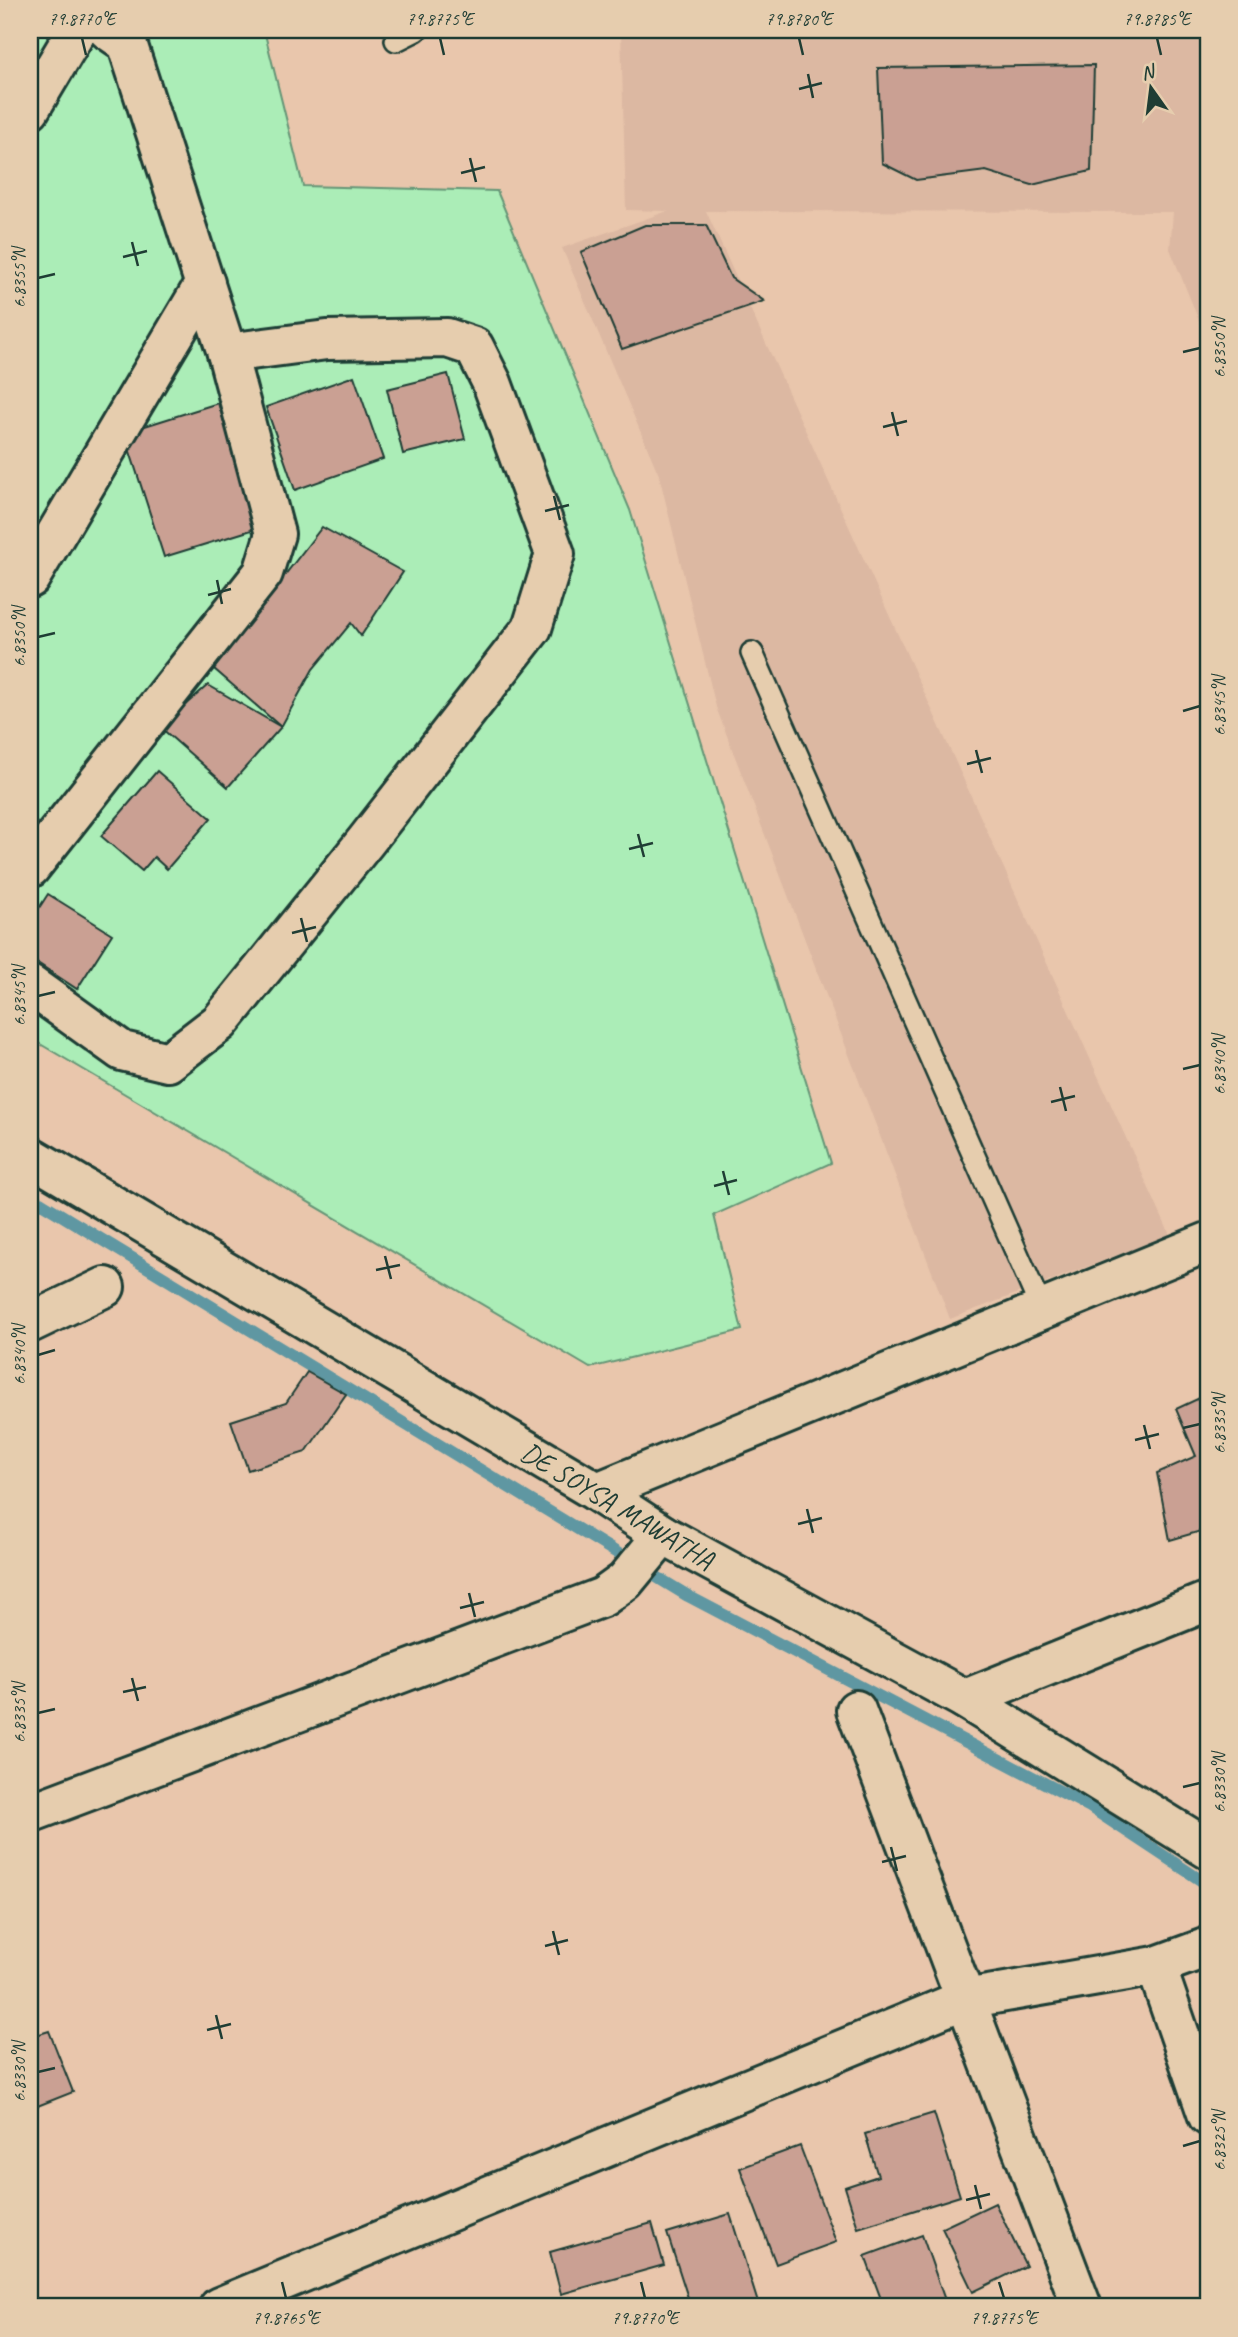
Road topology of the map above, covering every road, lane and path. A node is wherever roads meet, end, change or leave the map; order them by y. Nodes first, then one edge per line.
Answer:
1 (77, 30) edge
2 (107, 30) edge
3 (416, 30) edge
4 (396, 40) dead end
5 (30, 109) edge
6 (205, 283) junction
7 (228, 353) junction
8 (30, 578) edge
9 (752, 653) dead end
10 (30, 868) edge
11 (30, 985) edge
12 (30, 1156) edge
13 (1208, 1242) edge
14 (105, 1287) dead end
15 (1042, 1310) junction
16 (30, 1323) edge
17 (597, 1492) junction
18 (645, 1557) junction
19 (1208, 1601) edge
20 (965, 1699) junction
21 (856, 1710) dead end
22 (30, 1813) edge
23 (1208, 1849) edge
24 (1208, 1947) edge
25 (1156, 1966) junction
26 (965, 1999) junction
27 (1208, 2116) edge
28 (219, 2307) edge
29 (1082, 2307) edge

1 - 5 street
2 - 6 street
3 - 4 lane
6 - 7 street
6 - 8 street
7 - 10 street
7 - 11 street
9 - 15 lane
12 - 17 street, DE SOYSA MAWATHA
13 - 15 street
14 - 16 street
15 - 17 street
17 - 18 street, DE SOYSA MAWATHA
18 - 20 street, DE SOYSA MAWATHA
18 - 22 street
19 - 20 street
20 - 23 street, DE SOYSA MAWATHA
21 - 26 street
24 - 25 street
25 - 26 street
25 - 27 street
26 - 28 street
26 - 29 street

